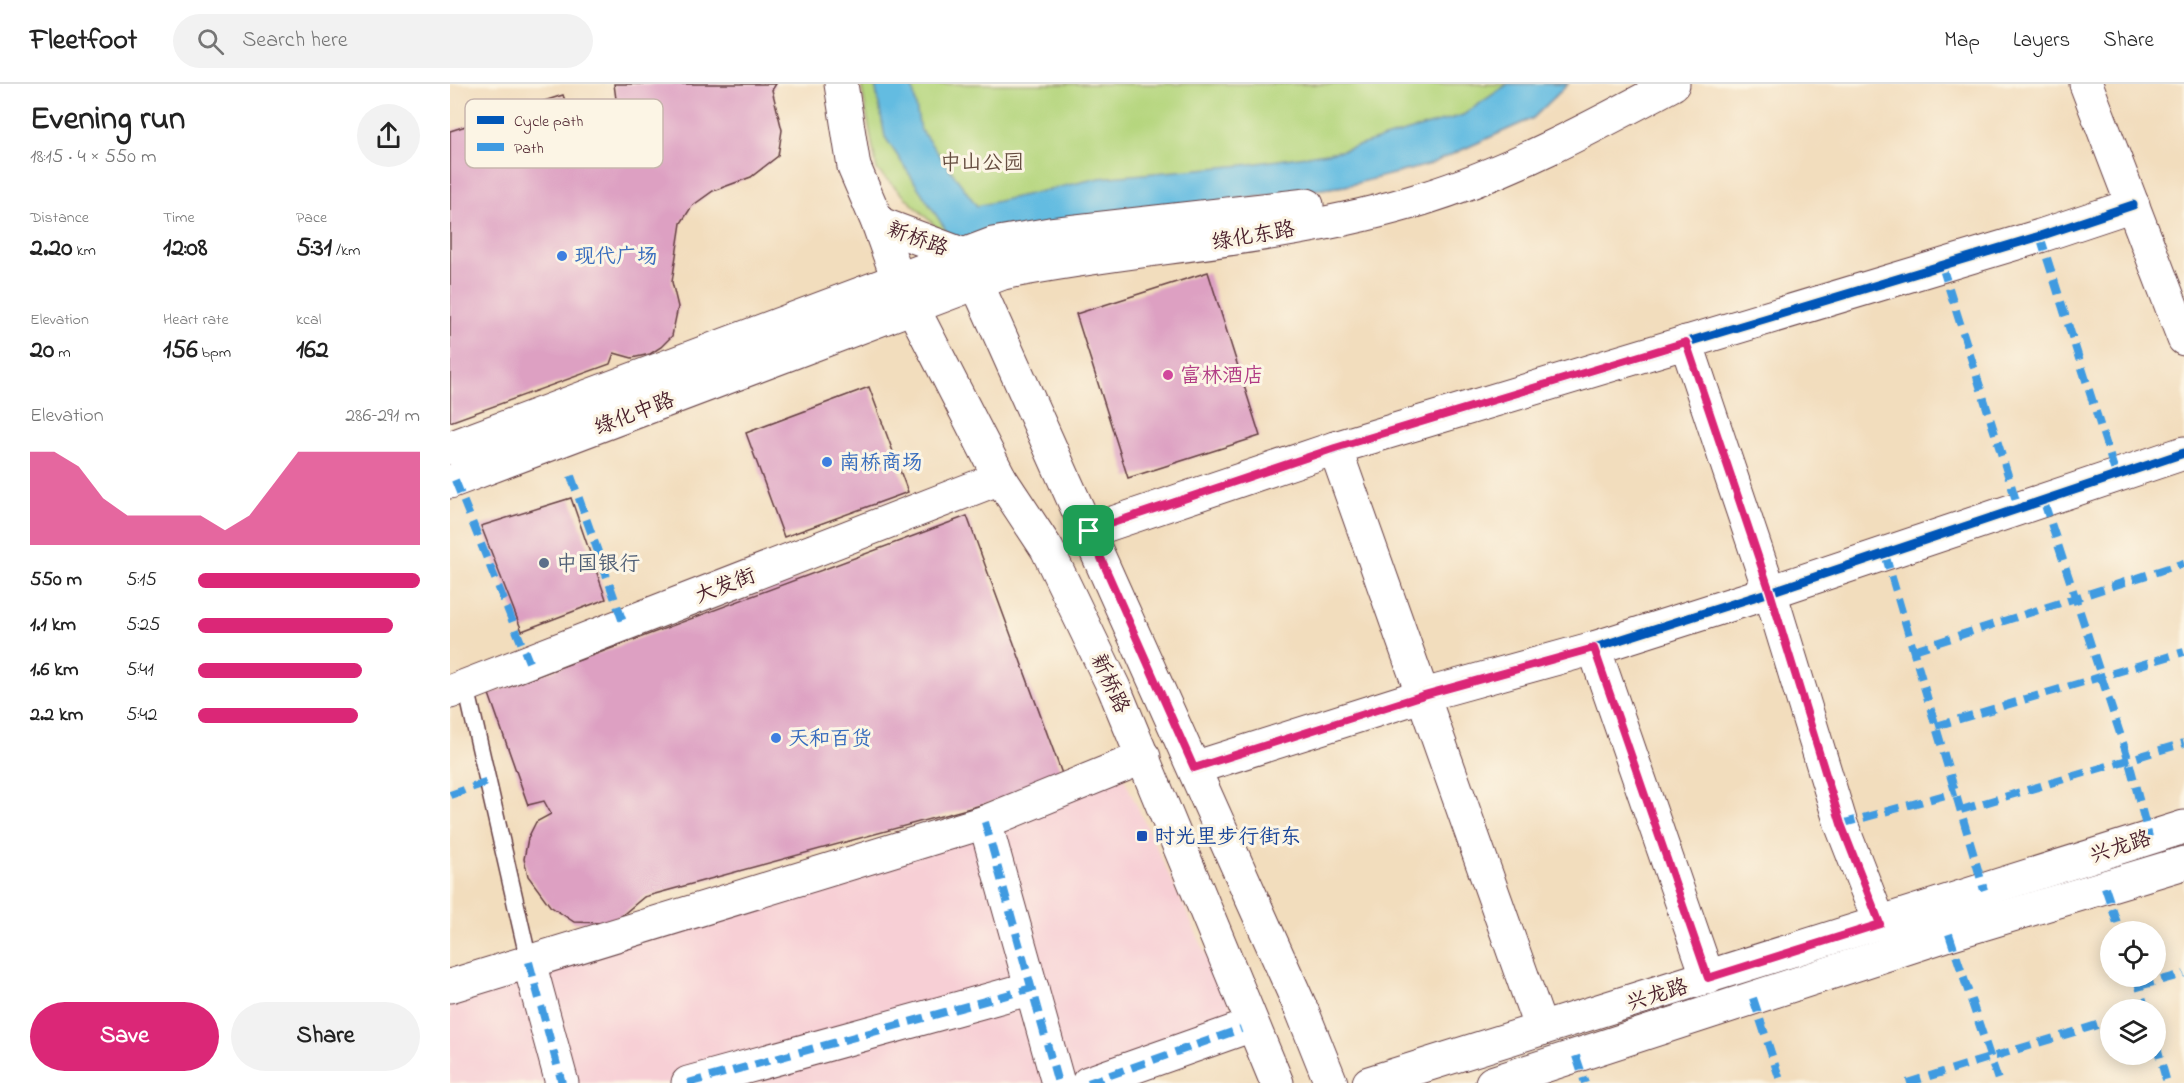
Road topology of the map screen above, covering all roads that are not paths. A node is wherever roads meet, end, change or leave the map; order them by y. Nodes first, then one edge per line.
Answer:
1 (841, 84) edge
2 (1634, 84) edge
3 (1673, 84) edge
4 (2086, 84) edge
5 (2133, 205) junction
6 (878, 223) junction
7 (971, 269) junction
8 (898, 279) junction
9 (912, 308) junction
10 (803, 314) joint
11 (2184, 339) edge
12 (1686, 342) junction
13 (819, 344) joint
14 (450, 448) edge
15 (1335, 448) junction
16 (2184, 453) edge
17 (1000, 478) junction
18 (450, 482) edge
19 (1089, 531) junction
20 (1770, 592) junction
21 (1594, 648) junction
22 (458, 689) edge
23 (1424, 695) junction
24 (1144, 757) junction
25 (1194, 768) junction
26 (985, 822) junction
27 (2184, 827) edge
28 (2184, 863) edge
29 (1880, 924) junction
30 (529, 962) junction
31 (1708, 978) junction
32 (450, 986) edge
33 (1032, 988) junction
34 (1241, 1029) dead end
35 (1541, 1029) junction
36 (562, 1083) edge
37 (688, 1083) edge
38 (1058, 1083) edge
39 (1088, 1083) edge
40 (1277, 1083) edge
41 (1331, 1083) edge
42 (1369, 1083) edge
43 (1492, 1083) edge

1 - 6 street
2 - 7 street, 绿化东路
3 - 7 street, 绿化东路
4 - 5 street
5 - 11 street
5 - 12 street
6 - 7 street, 新桥路
6 - 8 street, 新桥路
7 - 8 street, 绿化东路
7 - 9 street, 绿化东路
7 - 19 street, 新桥路
8 - 9 street, 新桥路
8 - 10 street, 绿化东路
9 - 13 street, 绿化东路
9 - 17 street, 新桥路
10 - 14 street, 绿化中路
12 - 15 street
12 - 20 street
13 - 18 street, 绿化中路
15 - 19 street
15 - 23 street
16 - 20 street
17 - 22 street, 大发街
17 - 24 street, 新桥路
19 - 25 street, 新桥路
20 - 21 street
20 - 29 street
21 - 23 street
21 - 31 street
22 - 30 lane
23 - 25 street
23 - 35 street
24 - 26 street
24 - 40 street, 新桥路
25 - 41 street, 新桥路
26 - 30 street
26 - 33 street
27 - 29 street, 兴龙路
28 - 43 street, 兴龙路
29 - 31 street, 兴龙路
30 - 32 street
30 - 36 street
31 - 35 street, 兴龙路
33 - 37 street
33 - 38 street
34 - 39 street
35 - 42 street, 兴龙路

